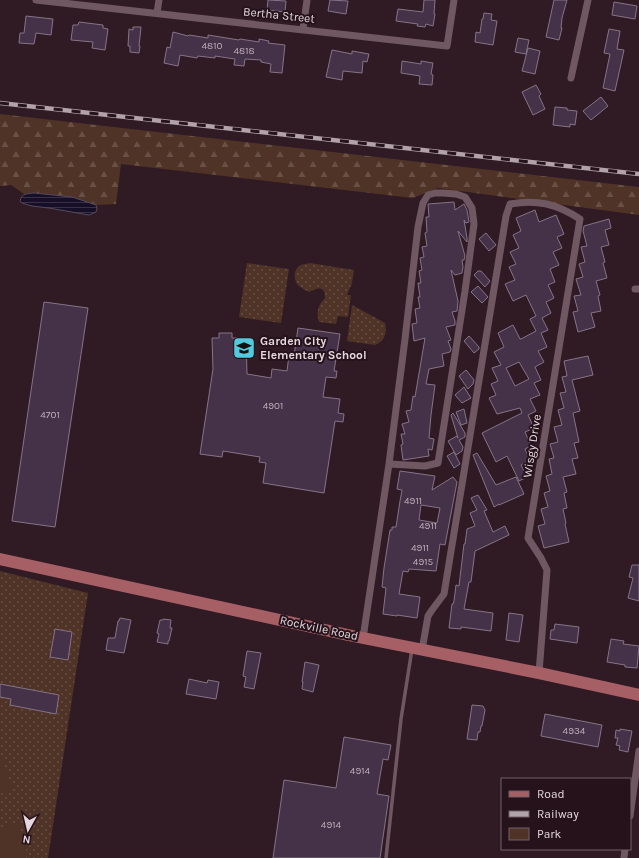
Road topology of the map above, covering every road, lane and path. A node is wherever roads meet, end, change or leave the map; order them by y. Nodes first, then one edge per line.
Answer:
1 (36, 0) edge
2 (159, 0) edge
3 (307, 0) edge
4 (454, 0) edge
5 (588, 0) edge
6 (157, 13) junction
7 (303, 29) junction
8 (572, 78) dead end
9 (389, 464) junction
10 (0, 559) edge
11 (363, 638) junction
12 (417, 649) junction
13 (538, 673) junction
14 (639, 695) edge
15 (639, 751) edge
16 (631, 809) edge
17 (386, 858) edge

1 - 6 street, Bertha Street
2 - 6 street
3 - 7 street
4 - 7 street, Bertha Street
5 - 8 street
6 - 7 street, Bertha Street
9 - 9 street
9 - 11 street
10 - 11 main road, Rockville Road
11 - 12 main road, Rockville Road
12 - 13 main road, Rockville Road
12 - 13 street, Wisgy Drive
12 - 17 lane
13 - 14 main road, Rockville Road
15 - 16 street

